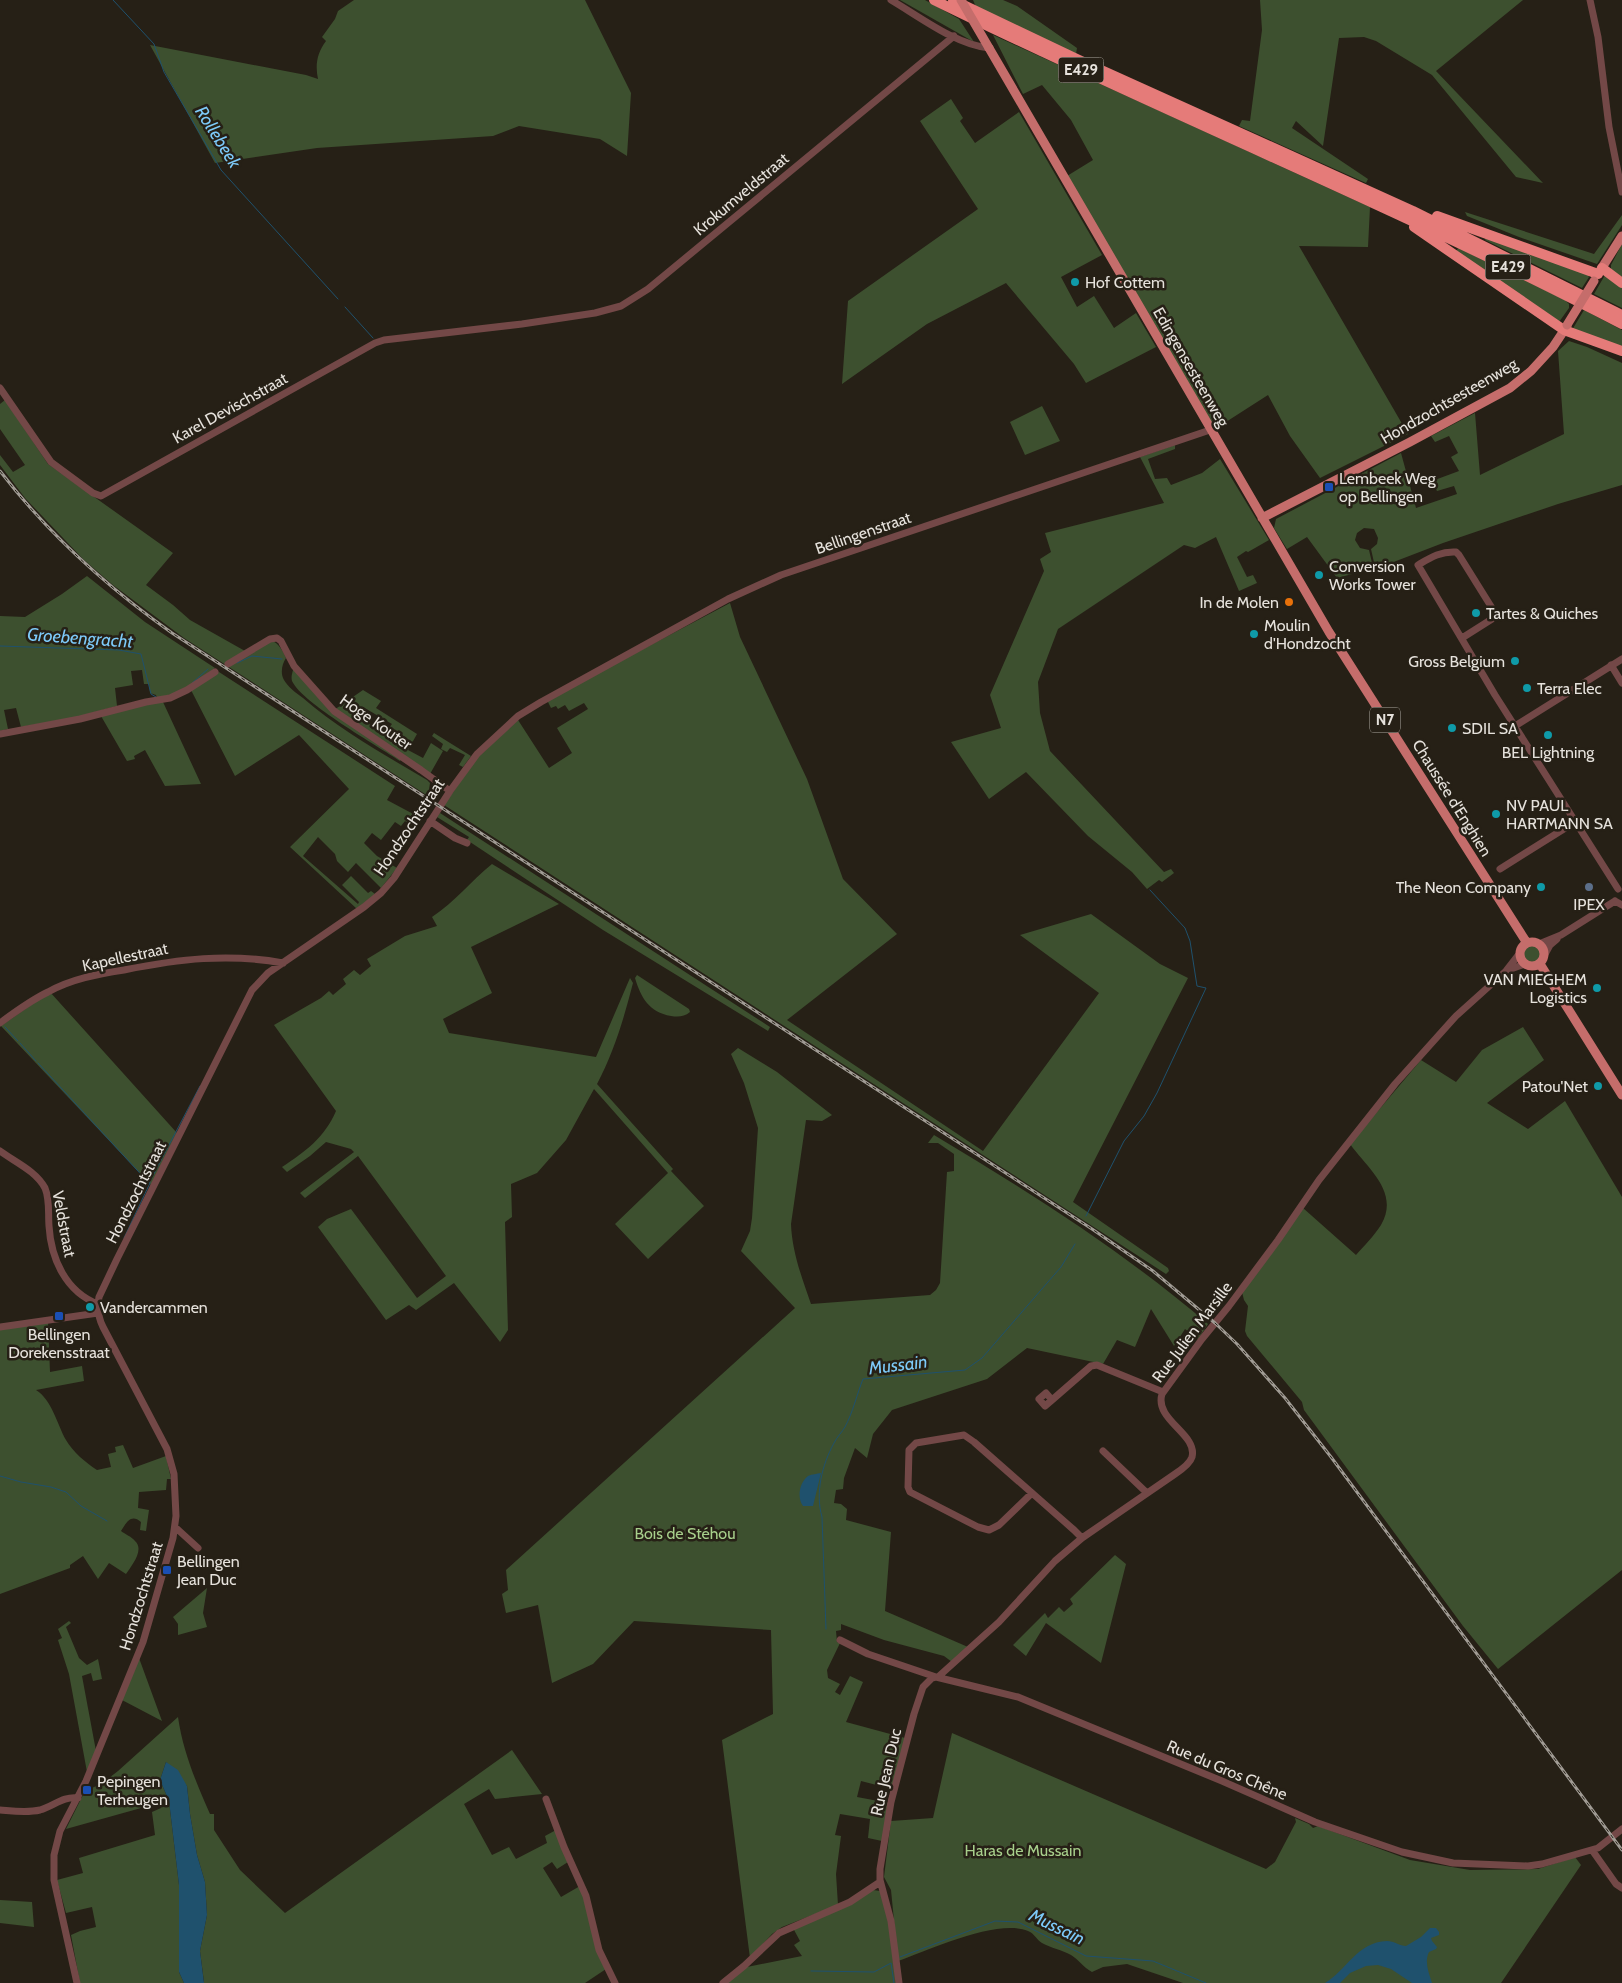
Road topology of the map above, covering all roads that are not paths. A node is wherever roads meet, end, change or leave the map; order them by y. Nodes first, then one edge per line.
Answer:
1 (891, 0) edge
2 (934, 0) edge
3 (953, 0) edge
4 (961, 0) edge
5 (1590, 0) edge
6 (954, 36) junction
7 (989, 48) junction
8 (1622, 192) edge
9 (1394, 211) junction
10 (1413, 211) junction
11 (1622, 236) edge
12 (1598, 274) junction
13 (1622, 283) edge
14 (1622, 315) edge
15 (522, 324) joint
16 (1622, 324) edge
17 (1566, 328) junction
18 (1622, 351) edge
19 (0, 388) edge
20 (1210, 430) junction
21 (1262, 518) junction
22 (1306, 593) joint
23 (1462, 638) junction
24 (1622, 659) edge
25 (228, 664) dead end
26 (1611, 665) junction
27 (215, 672) dead end
28 (1622, 684) edge
29 (541, 702) joint
30 (1515, 726) junction
31 (0, 734) edge
32 (450, 791) junction
33 (430, 821) junction
34 (1574, 822) junction
35 (467, 843) dead end
36 (1500, 869) dead end
37 (1620, 889) edge
38 (1618, 903) edge
39 (1561, 935) junction
40 (1527, 943) junction
41 (1539, 944) junction
42 (1520, 953) junction
43 (268, 960) junction
44 (1542, 960) junction
45 (283, 962) junction
46 (1524, 964) junction
47 (271, 971) junction
48 (1506, 971) junction
49 (0, 1023) edge
50 (1622, 1095) edge
51 (0, 1151) edge
52 (98, 1304) junction
53 (98, 1314) junction
54 (0, 1327) edge
55 (1164, 1392) junction
56 (1052, 1400) dead end
57 (1103, 1451) dead end
58 (1032, 1493) junction
59 (1147, 1493) junction
60 (175, 1528) junction
61 (1082, 1538) junction
62 (198, 1548) dead end
63 (840, 1640) dead end
64 (938, 1677) junction
65 (78, 1798) junction
66 (546, 1799) dead end
67 (0, 1810) edge
68 (1622, 1829) edge
69 (1592, 1850) junction
70 (880, 1882) junction
71 (1622, 1888) edge
72 (77, 1983) edge
73 (615, 1983) edge
74 (723, 1983) edge
75 (899, 1983) edge

1 - 6 street
2 - 9 highway, E429
3 - 10 highway, E429
4 - 7 main road, Edingensesteenweg / N7, bridge
5 - 8 street
6 - 7 street
6 - 15 street, Krokumveldstraat
7 - 20 main road, Edingensesteenweg / N7
9 - 16 highway, E429
9 - 17 highway
10 - 12 highway
10 - 14 highway, E429
11 - 12 main road, Hondzochtsesteenweg
12 - 13 highway
12 - 17 main road, Hondzochtsesteenweg, bridge
15 - 19 street, Karel Devischstraat
17 - 18 highway
17 - 21 main road, Hondzochtsesteenweg
20 - 21 main road, Edingensesteenweg / N7
20 - 29 street, Bellingenstraat
21 - 22 main road, Edingensesteenweg / N7
22 - 40 main road, Chaussée d'Enghien / N7
23 - 23 street
23 - 30 street
24 - 26 street
25 - 32 street, Hoge Kouter
26 - 28 street
26 - 30 street
27 - 31 street
29 - 32 street, Hondzochtstraat
30 - 34 street
32 - 33 street, Hondzochtstraat
33 - 35 street
33 - 45 street, Hondzochtstraat
34 - 36 street
34 - 37 street
37 - 38 street
38 - 39 street
39 - 41 street
39 - 44 street
40 - 41 main road
40 - 42 main road
41 - 44 main road
42 - 46 main road
42 - 48 street, Rue Julien Marsille
43 - 45 street, Kapellestraat
43 - 47 street
43 - 49 street, Kapellestraat
44 - 46 main road
44 - 50 main road
45 - 47 street, Hondzochtstraat
46 - 48 street, Rue Julien Marsille
47 - 52 street, Hondzochtstraat
48 - 55 street, Rue Julien Marsille
51 - 52 street, Veldstraat
52 - 53 street, Hondzochtstraat
53 - 54 street
53 - 60 street, Hondzochtstraat
55 - 56 street
55 - 59 street, Rue Julien Marsille
57 - 59 street
58 - 58 street
58 - 61 street
59 - 61 street, Rue Julien Marsille
60 - 62 street
60 - 65 street, Hondzochtstraat
61 - 64 street, Rue Julien Marsille
63 - 64 street, Rue du Gros Chêne
64 - 69 street, Rue du Gros Chêne
64 - 70 street, Rue Jean Duc
65 - 67 street
65 - 72 street, Hondzochtstraat
66 - 73 street
68 - 69 street, Rue du Gros Chêne
69 - 71 street
70 - 74 street
70 - 75 street, Rue Jean Duc

